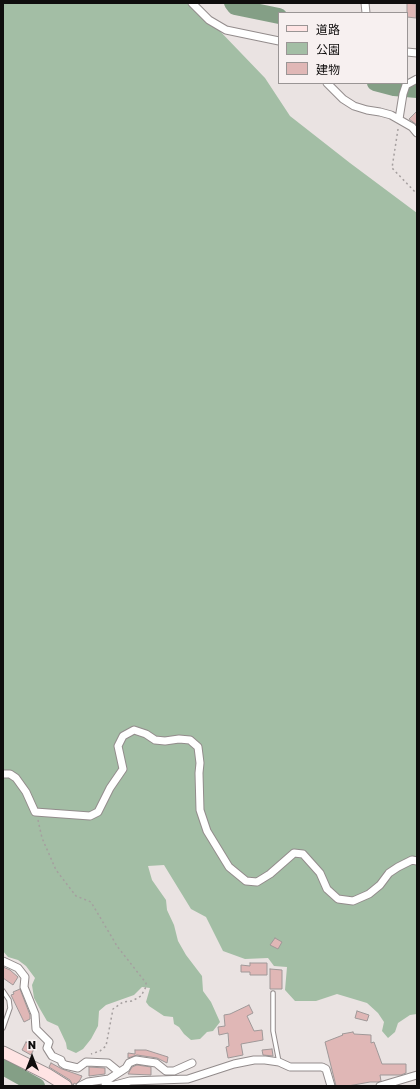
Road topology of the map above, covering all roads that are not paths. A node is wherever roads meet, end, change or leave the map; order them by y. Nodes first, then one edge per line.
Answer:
1 (192, 3) edge
2 (278, 41) edge
3 (417, 79) edge
4 (328, 84) edge
5 (408, 84) edge
6 (408, 84) edge
7 (399, 119) junction
8 (417, 133) edge
9 (3, 774) edge
10 (417, 861) edge
11 (3, 961) edge
12 (3, 992) edge
13 (272, 993) dead end
14 (3, 1028) edge
15 (3, 1052) edge
16 (279, 1062) junction
17 (192, 1063) dead end
18 (119, 1072) junction
19 (417, 1076) edge
20 (66, 1086) edge
21 (80, 1086) edge
22 (105, 1086) edge
23 (330, 1086) edge
24 (380, 1086) edge

1 - 2 street
3 - 5 street
4 - 7 street
6 - 7 street
7 - 8 street
9 - 10 street
11 - 18 street
12 - 14 lane
13 - 16 lane
15 - 20 main road
16 - 22 street
16 - 23 street
17 - 18 street
18 - 21 street
19 - 24 street

